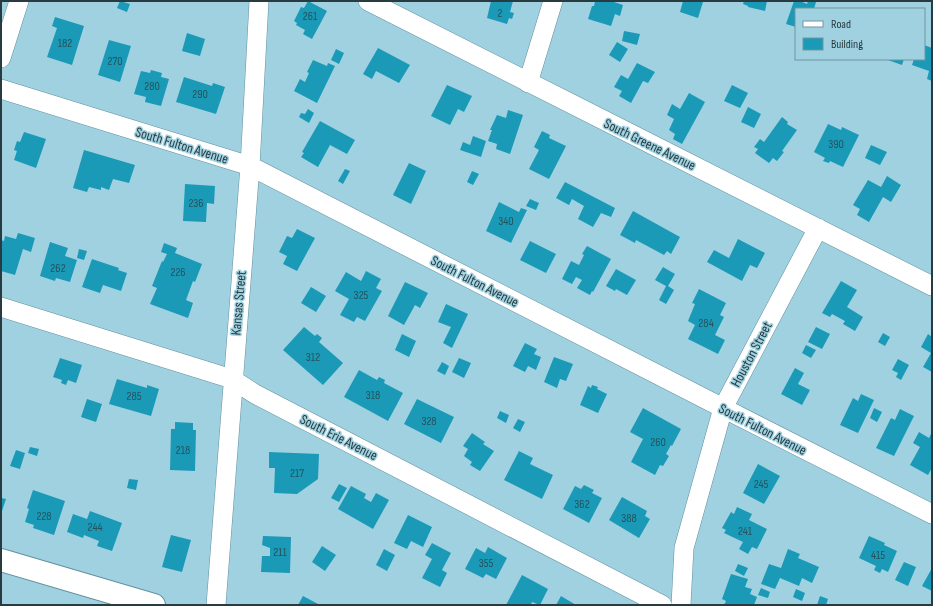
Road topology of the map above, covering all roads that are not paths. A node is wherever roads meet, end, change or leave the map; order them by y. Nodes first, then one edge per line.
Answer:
1 (19, 1) edge
2 (259, 1) edge
3 (368, 1) edge
4 (553, 1) edge
5 (1, 58) edge
6 (528, 83) junction
7 (1, 89) edge
8 (250, 166) junction
9 (818, 228) junction
10 (932, 286) edge
11 (1, 307) edge
12 (232, 379) junction
13 (723, 408) junction
14 (932, 514) edge
15 (1, 560) edge
16 (154, 605) edge
17 (216, 605) edge
18 (662, 605) edge
19 (681, 605) edge

1 - 5 street
2 - 8 street, Kansas Street
3 - 6 street, South Greene Avenue
4 - 6 street
6 - 9 street, South Greene Avenue
7 - 8 street, South Fulton Avenue
8 - 12 street, Kansas Street
8 - 13 street, South Fulton Avenue
9 - 10 street, South Greene Avenue
9 - 13 street, Houston Street
11 - 12 street, South Erie Avenue
12 - 17 street, Kansas Street
12 - 18 street, South Erie Avenue
13 - 14 street, South Fulton Avenue
13 - 19 street, Houston Street
15 - 16 street

